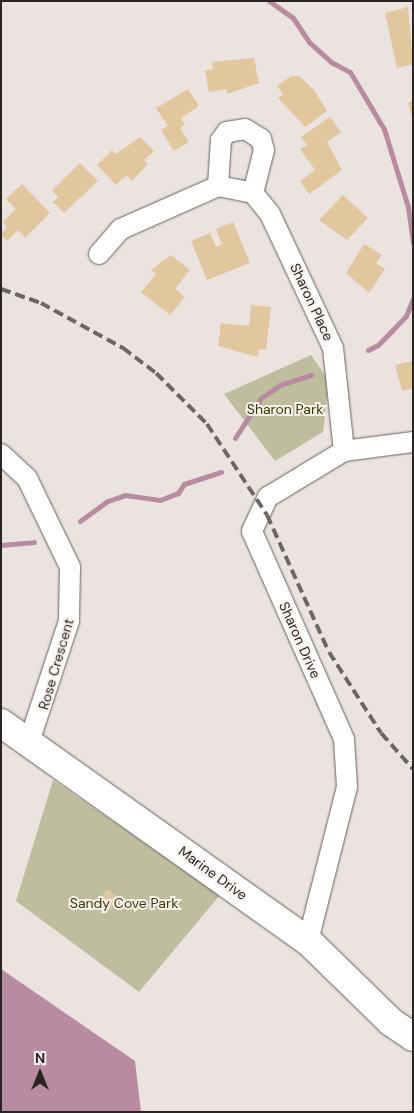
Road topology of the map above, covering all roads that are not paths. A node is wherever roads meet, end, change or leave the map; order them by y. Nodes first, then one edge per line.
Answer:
1 (218, 186) junction
2 (253, 193) junction
3 (99, 254) dead end
4 (413, 442) edge
5 (344, 451) junction
6 (1, 454) edge
7 (1, 723) edge
8 (38, 748) junction
9 (308, 941) junction
10 (413, 1037) edge

1 - 2 street
1 - 2 street
1 - 3 street
2 - 5 street, Sharon Place
4 - 5 street, Sharon Drive
5 - 9 street, Sharon Drive
6 - 8 street, Rose Crescent
7 - 8 main road, Marine Drive
8 - 9 main road, Marine Drive
9 - 10 main road, Marine Drive

